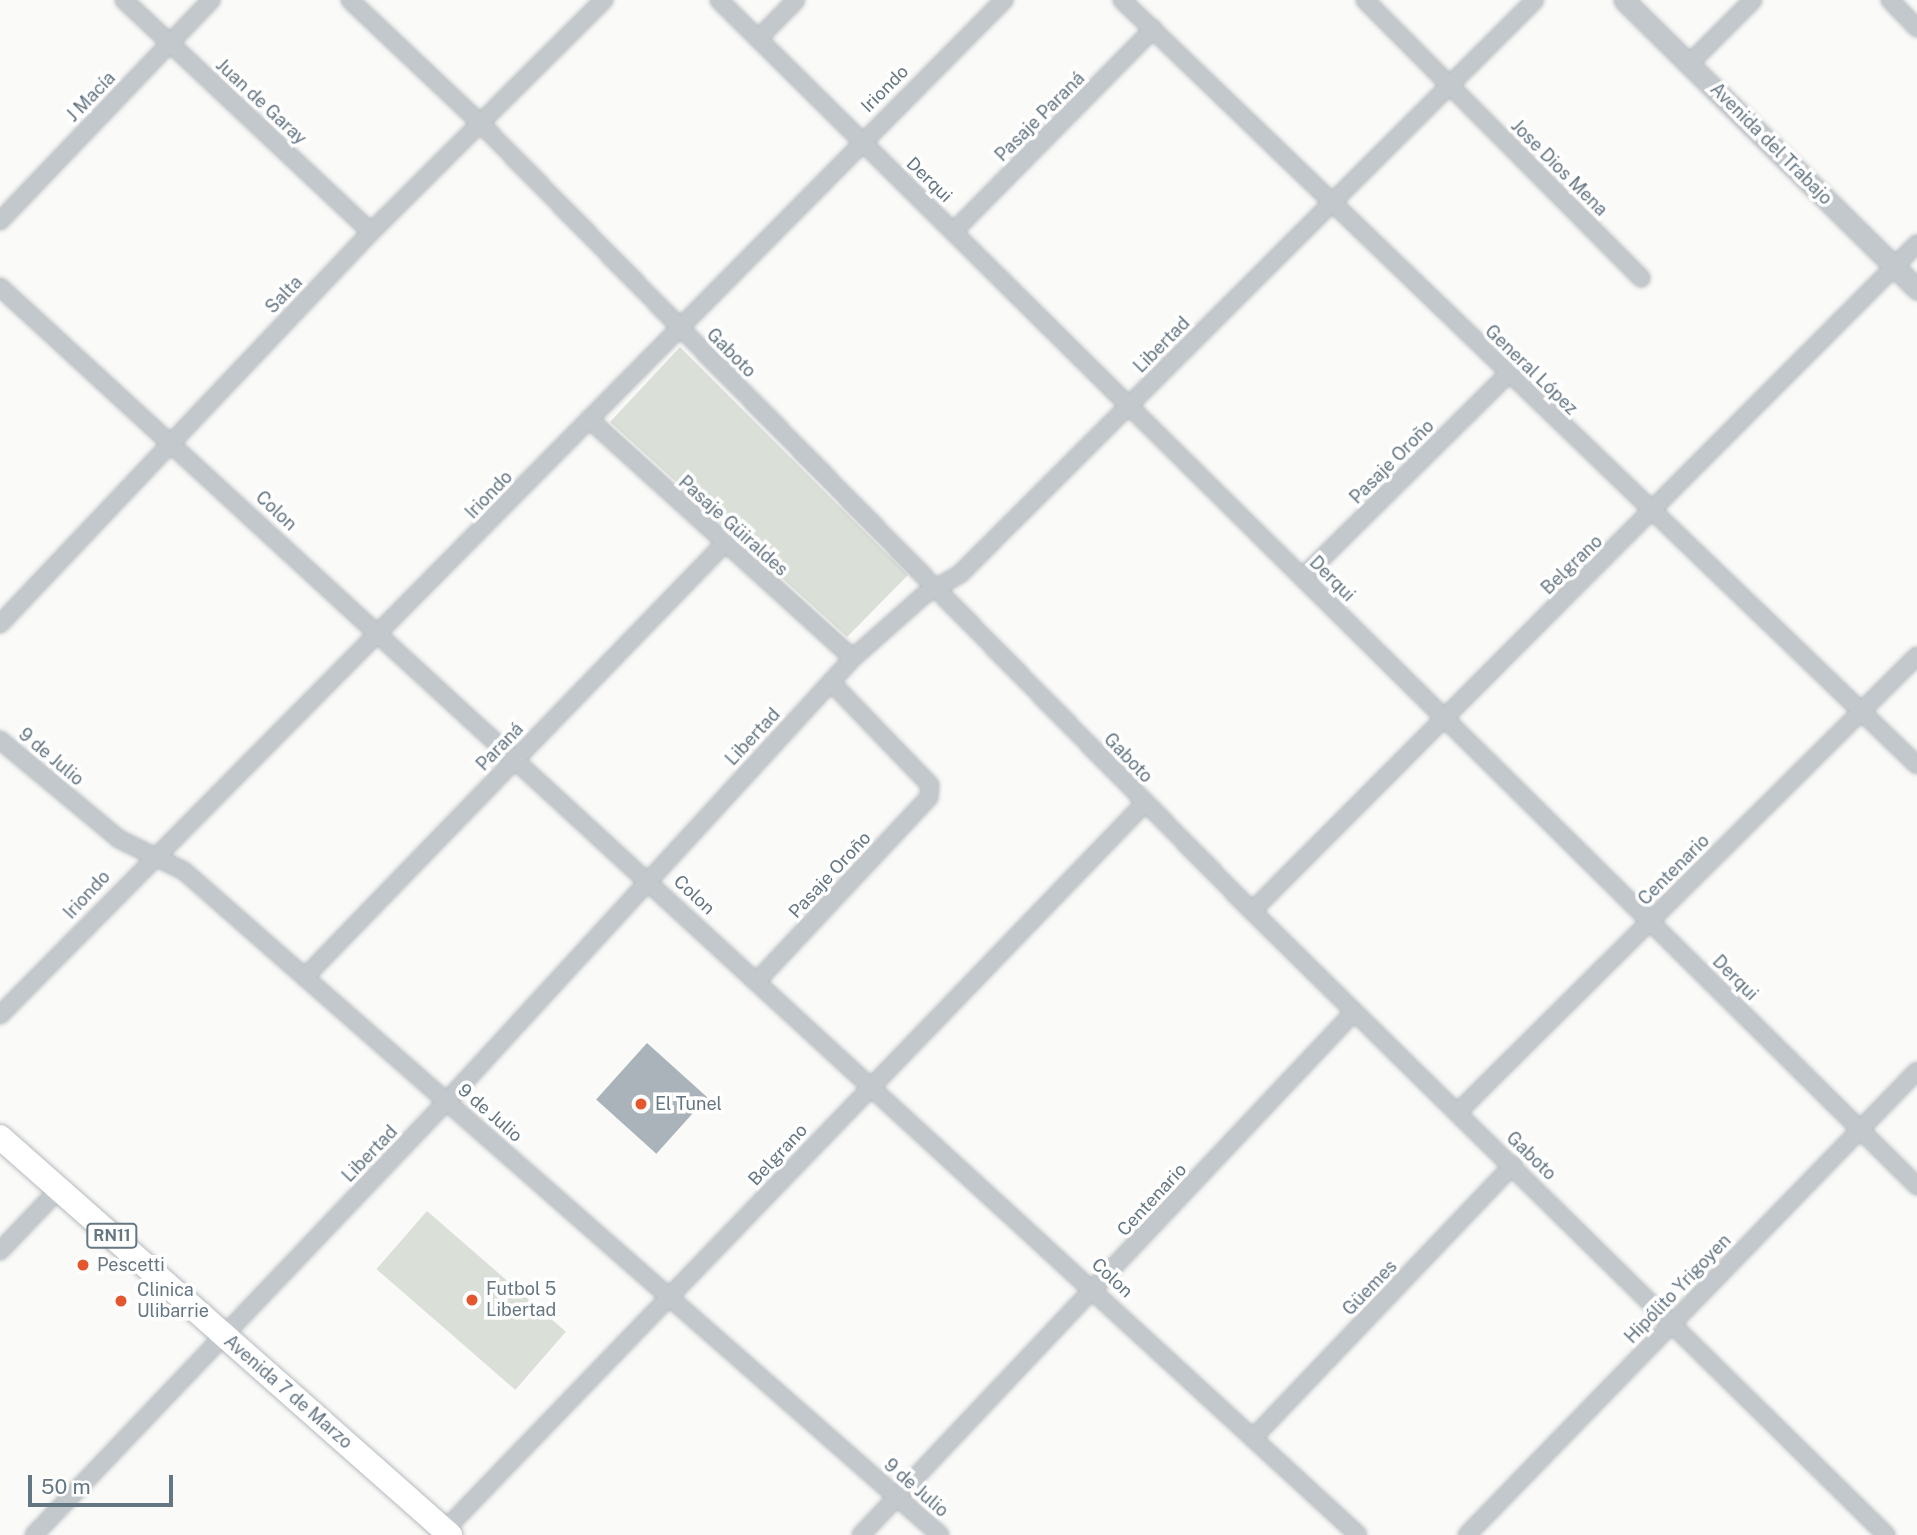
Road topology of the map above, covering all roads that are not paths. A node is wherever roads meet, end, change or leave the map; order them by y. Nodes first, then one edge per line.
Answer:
1 (124, 0) edge
2 (211, 0) edge
3 (350, 0) edge
4 (604, 0) edge
5 (719, 0) edge
6 (796, 0) edge
7 (1004, 0) edge
8 (1122, 0) edge
9 (1365, 0) edge
10 (1535, 0) edge
11 (1624, 0) edge
12 (1753, 0) edge
13 (1889, 0) edge
14 (1917, 28) edge
15 (1153, 29) junction
16 (758, 39) junction
17 (170, 43) junction
18 (1690, 63) junction
19 (1450, 85) junction
20 (479, 122) junction
21 (861, 141) junction
22 (1331, 204) junction
23 (0, 221) edge
24 (372, 232) junction
25 (954, 232) junction
26 (1917, 244) edge
27 (1895, 267) junction
28 (1641, 278) dead end
29 (0, 287) edge
30 (1917, 289) edge
31 (678, 327) junction
32 (1507, 374) junction
33 (1129, 405) junction
34 (589, 419) junction
35 (170, 444) junction
36 (1655, 512) junction
37 (723, 545) junction
38 (1303, 577) junction
39 (936, 588) junction
40 (0, 624) edge
41 (379, 634) junction
42 (1917, 656) edge
43 (853, 658) junction
44 (831, 682) junction
45 (1863, 710) junction
46 (1444, 717) junction
47 (0, 740) edge
48 (516, 758) junction
49 (1917, 765) edge
50 (1145, 803) junction
51 (150, 857) junction
52 (648, 879) junction
53 (1252, 911) junction
54 (1650, 920) junction
55 (305, 977) junction
56 (758, 980) junction
57 (1354, 1012) junction
58 (0, 1015) edge
59 (1917, 1071) edge
60 (871, 1083) junction
61 (447, 1101) junction
62 (1458, 1112) junction
63 (1860, 1129) junction
64 (0, 1137) edge
65 (1513, 1166) junction
66 (1917, 1186) edge
67 (59, 1189) junction
68 (0, 1251) edge
69 (1095, 1289) junction
70 (670, 1298) junction
71 (1672, 1322) junction
72 (224, 1335) junction
73 (1254, 1437) junction
74 (898, 1498) junction
75 (445, 1533) edge
76 (34, 1535) edge
77 (861, 1535) edge
78 (940, 1535) edge
79 (1358, 1535) edge
80 (1467, 1535) edge
81 (1886, 1535) edge

1 - 17 street, Juan de Garay
2 - 17 street, J Macía
3 - 20 street, Gaboto
4 - 20 street, Salta
5 - 16 street, Derqui
6 - 16 street
7 - 21 street, Iriondo
8 - 15 street, General López
9 - 19 street, Jose Dios Mena
10 - 19 street, Libertad
11 - 18 street, Avenida del Trabajo
12 - 18 street
13 - 14 street
15 - 22 street, General López
15 - 25 street, Pasaje Paraná
16 - 21 street, Derqui
17 - 23 street, J Macía
17 - 24 street, Juan de Garay
18 - 27 street, Avenida del Trabajo
19 - 22 street, Libertad
19 - 28 street, Jose Dios Mena
20 - 24 street, Salta
20 - 31 street, Gaboto
21 - 25 street, Derqui
21 - 31 street, Iriondo
22 - 32 street, General López
22 - 33 street, Libertad
24 - 35 street, Salta
25 - 33 street, Derqui
26 - 27 street, Belgrano
27 - 30 street, Avenida del Trabajo
27 - 36 street, Belgrano
29 - 35 street, Colon
31 - 34 street, Iriondo
31 - 39 street, Gaboto
32 - 36 street, General López
32 - 38 street, Pasaje Oroño
33 - 38 street, Derqui
33 - 39 street, Libertad
34 - 37 street, Pasaje Güiraldes
34 - 41 street, Iriondo
35 - 40 street, Salta
35 - 41 street, Colon
36 - 45 street, General López
36 - 46 street, Belgrano
37 - 43 street, Pasaje Güiraldes
37 - 48 street, Paraná
38 - 46 street, Derqui
39 - 43 street, Libertad
39 - 50 street, Gaboto
41 - 48 street, Colon
41 - 51 street, Iriondo
42 - 45 street, Centenario
43 - 44 street, Libertad
44 - 52 street, Libertad
44 - 56 street, Pasaje Oroño
45 - 49 street, General López
45 - 54 street, Centenario
46 - 53 street, Belgrano
46 - 54 street, Derqui
47 - 51 street, 9 de Julio
48 - 52 street, Colon
48 - 55 street, Paraná
50 - 53 street, Gaboto
50 - 60 street, Belgrano
51 - 55 street, 9 de Julio
51 - 58 street, Iriondo
52 - 56 street, Colon
52 - 61 street, Libertad
53 - 57 street, Gaboto
54 - 62 street, Centenario
54 - 63 street, Derqui
55 - 61 street, 9 de Julio
56 - 60 street, Colon
57 - 62 street, Gaboto
57 - 69 street, Centenario
59 - 63 street, Hipólito Yrigoyen
60 - 69 street, Colon
60 - 70 street, Belgrano
61 - 70 street, 9 de Julio
61 - 72 street, Libertad
62 - 65 street, Gaboto
63 - 66 street, Derqui
63 - 71 street, Hipólito Yrigoyen
64 - 67 main road, Avenida 7 de Marzo / RN11
65 - 71 street, Gaboto
65 - 73 street, Güemes
67 - 68 street
67 - 72 main road, Avenida 7 de Marzo / RN11
69 - 73 street, Colon
69 - 74 street, Centenario
70 - 74 street, 9 de Julio
70 - 75 street, Belgrano
71 - 80 street, Hipólito Yrigoyen
71 - 81 street, Gaboto
72 - 75 main road, Avenida 7 de Marzo / RN11
72 - 76 street, Libertad
73 - 79 street, Colon
74 - 77 street, Centenario
74 - 78 street, 9 de Julio

